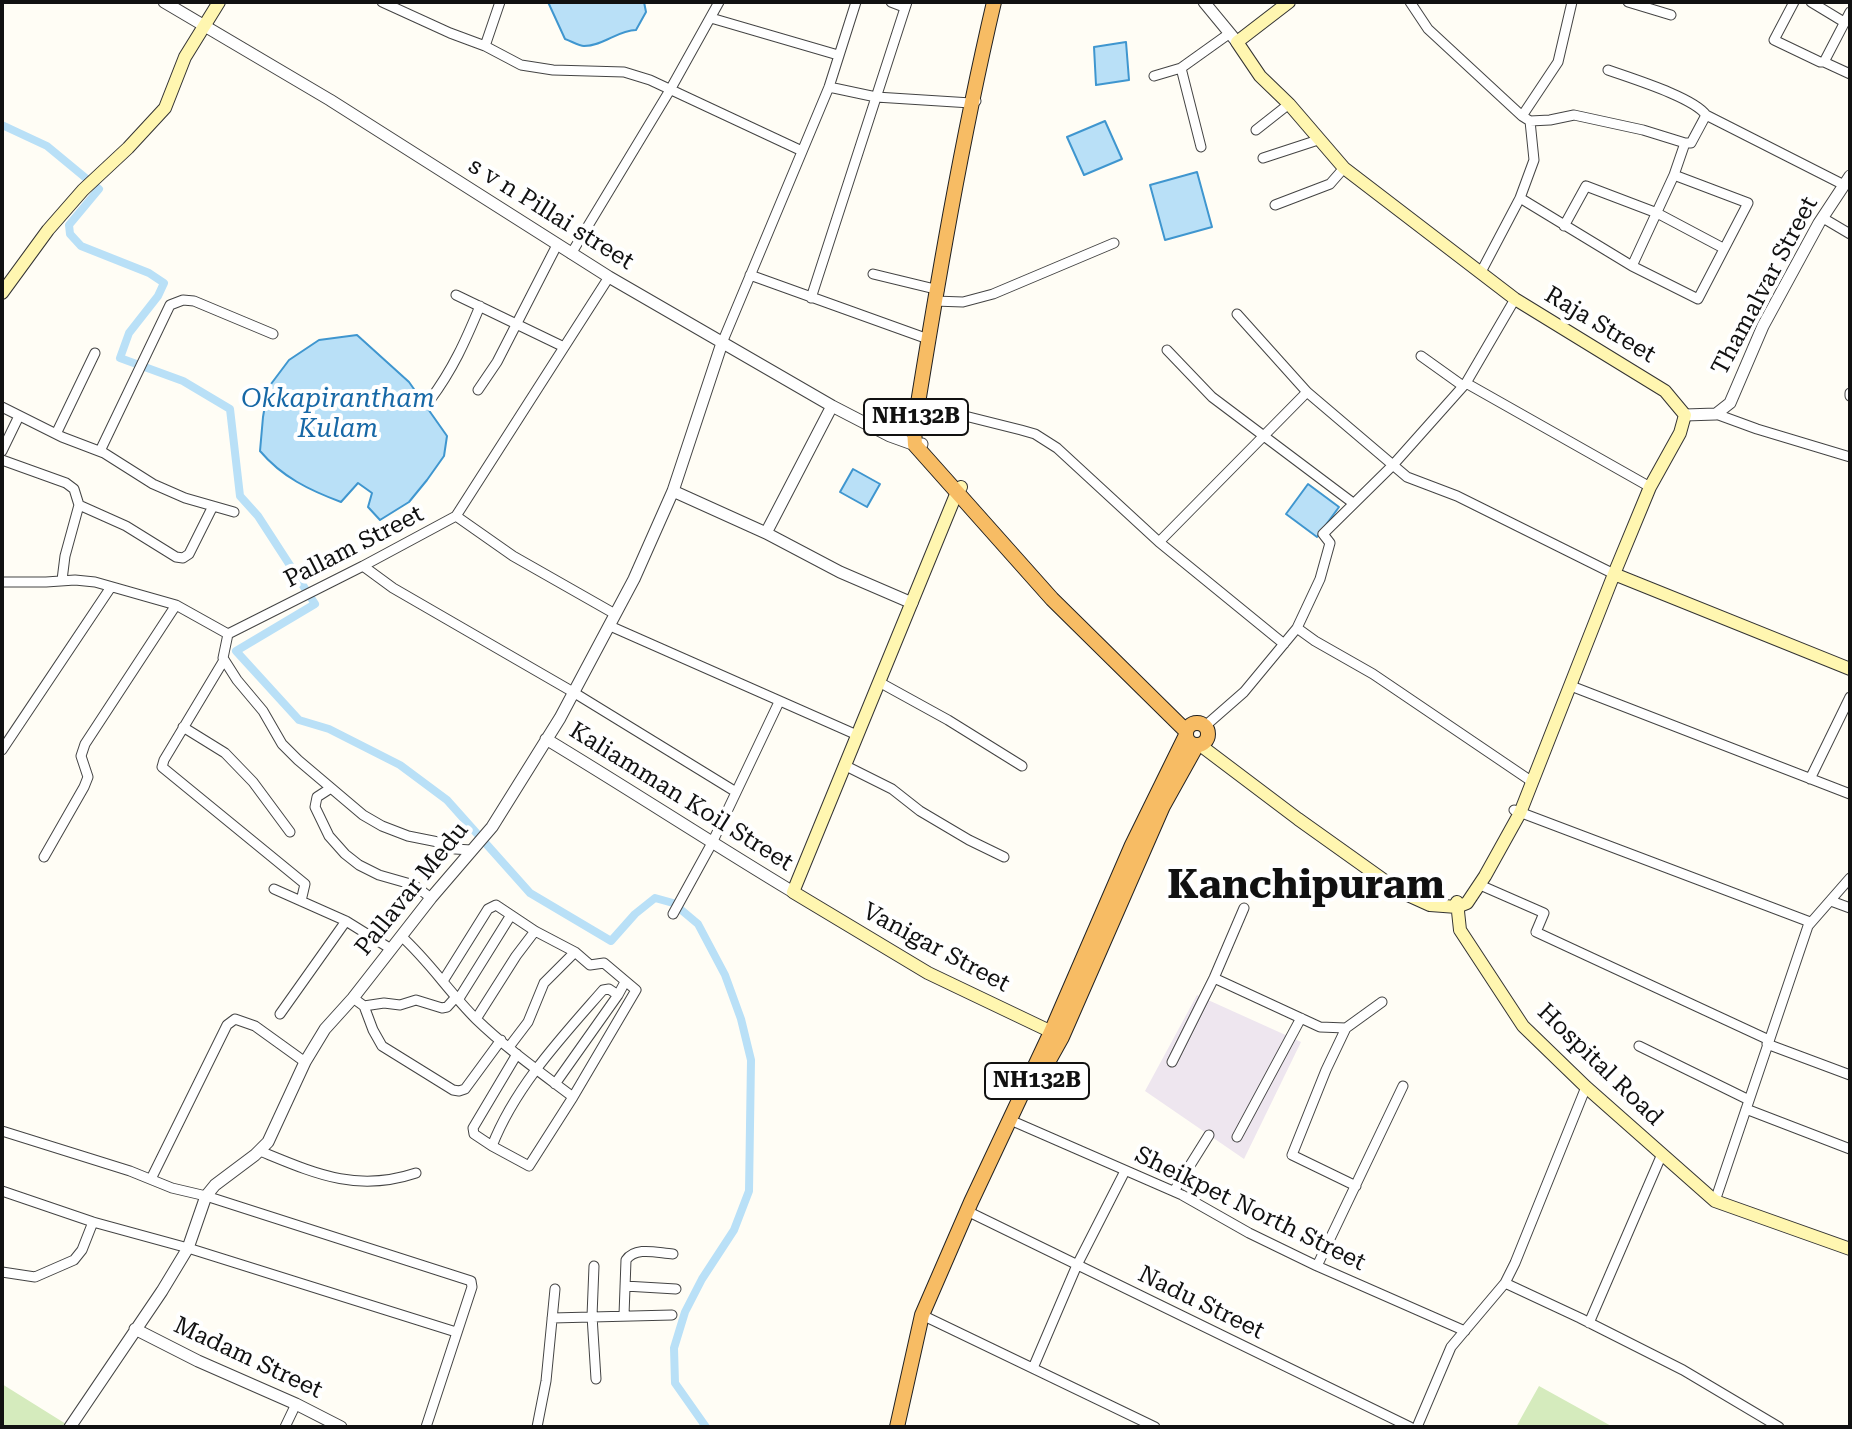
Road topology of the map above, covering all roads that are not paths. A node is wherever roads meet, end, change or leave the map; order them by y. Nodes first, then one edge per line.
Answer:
1 (164, 2) edge
2 (219, 2) edge
3 (382, 2) edge
4 (500, 2) edge
5 (719, 2) edge
6 (856, 2) edge
7 (891, 2) edge
8 (997, 2) edge
9 (1204, 2) edge
10 (1289, 2) edge
11 (1410, 2) edge
12 (1572, 2) edge
13 (1628, 2) edge
14 (1794, 2) edge
15 (1811, 2) edge
16 (906, 5) edge
17 (1850, 12) edge
18 (1671, 15) dead end
19 (711, 18) junction
20 (1844, 22) junction
21 (204, 26) junction
22 (1233, 37) junction
23 (485, 46) junction
24 (838, 55) junction
25 (1824, 62) junction
26 (1181, 68) junction
27 (1608, 70) dead end
28 (1850, 74) edge
29 (1154, 76) dead end
30 (829, 87) junction
31 (670, 90) junction
32 (876, 97) junction
33 (975, 101) junction
34 (1289, 104) junction
35 (1706, 115) junction
36 (1526, 119) junction
37 (1256, 130) dead end
38 (1318, 140) junction
39 (1685, 143) junction
40 (1201, 147) dead end
41 (802, 151) junction
42 (1263, 158) dead end
43 (1344, 168) junction
44 (1674, 175) junction
45 (1847, 180) edge
46 (1520, 198) junction
47 (1275, 205) dead end
48 (1657, 213) junction
49 (1823, 218) junction
50 (1564, 226) junction
51 (1850, 234) edge
52 (1114, 243) dead end
53 (557, 245) junction
54 (1723, 248) junction
55 (571, 254) junction
56 (1632, 266) junction
57 (1481, 272) junction
58 (873, 274) dead end
59 (750, 275) junction
60 (609, 277) junction
61 (2, 293) edge
62 (456, 295) dead end
63 (938, 296) junction
64 (811, 298) junction
65 (1515, 299) junction
66 (480, 306) junction
67 (1237, 314) dead end
68 (516, 322) junction
69 (273, 334) dead end
70 (928, 339) junction
71 (722, 343) junction
72 (564, 347) junction
73 (1167, 350) dead end
74 (95, 353) dead end
75 (1421, 356) dead end
76 (1465, 385) junction
77 (478, 390) dead end
78 (1307, 392) junction
79 (430, 400) dead end
80 (832, 406) junction
81 (2, 407) edge
82 (923, 410) junction
83 (1716, 414) junction
84 (1685, 415) junction
85 (19, 416) junction
86 (914, 428) junction
87 (56, 434) junction
88 (890, 436) junction
89 (1265, 436) junction
90 (919, 445) junction
91 (2, 451) edge
92 (100, 451) junction
93 (1850, 457) edge
94 (2, 460) edge
95 (1393, 465) junction
96 (1650, 487) junction
97 (959, 490) junction
98 (673, 491) junction
99 (1353, 503) junction
100 (79, 505) junction
101 (213, 506) junction
102 (234, 512) dead end
103 (456, 516) junction
104 (766, 533) junction
105 (1159, 542) junction
106 (363, 566) junction
107 (1614, 574) junction
108 (62, 580) junction
109 (2, 582) edge
110 (111, 587) junction
111 (912, 603) junction
112 (176, 605) junction
113 (612, 620) junction
114 (1297, 628) junction
115 (228, 634) junction
116 (1284, 644) junction
117 (224, 660) junction
118 (1850, 669) edge
119 (879, 682) junction
120 (1571, 686) junction
121 (573, 692) junction
122 (1850, 697) edge
123 (779, 702) junction
124 (183, 727) junction
125 (857, 735) junction
126 (1196, 735) junction
127 (546, 739) junction
128 (4, 744) edge
129 (844, 765) junction
130 (1022, 766) dead end
131 (1810, 779) junction
132 (1531, 781) junction
133 (331, 788) junction
134 (736, 792) junction
135 (1850, 794) edge
136 (1517, 812) junction
137 (290, 832) dead end
138 (712, 843) junction
139 (471, 850) junction
140 (44, 857) dead end
141 (1004, 857) dead end
142 (1850, 878) edge
143 (1480, 885) junction
144 (274, 889) dead end
145 (793, 892) junction
146 (431, 898) junction
147 (301, 901) junction
148 (1831, 901) junction
149 (1457, 905) junction
150 (1244, 908) dead end
151 (1850, 908) edge
152 (673, 914) dead end
153 (511, 915) junction
154 (346, 921) junction
155 (1810, 922) junction
156 (535, 931) junction
157 (401, 936) junction
158 (391, 949) junction
159 (575, 952) junction
160 (1214, 978) junction
161 (443, 981) junction
162 (625, 982) junction
163 (618, 995) junction
164 (353, 998) junction
165 (457, 999) junction
166 (1382, 1002) dead end
167 (364, 1006) junction
168 (280, 1014) dead end
169 (1301, 1018) junction
170 (476, 1019) junction
171 (1346, 1028) junction
172 (1056, 1035) junction
173 (1768, 1042) junction
174 (1639, 1046) dead end
175 (509, 1047) junction
176 (305, 1062) junction
177 (1172, 1062) dead end
178 (536, 1069) junction
179 (1850, 1075) edge
180 (555, 1084) junction
181 (1403, 1086) dead end
182 (1586, 1087) junction
183 (573, 1097) junction
184 (1748, 1104) junction
185 (1017, 1123) junction
186 (2, 1131) edge
187 (1209, 1135) dead end
188 (1237, 1137) dead end
189 (492, 1146) junction
190 (1850, 1149) edge
191 (260, 1151) junction
192 (1662, 1154) junction
193 (1125, 1171) junction
194 (416, 1173) dead end
195 (151, 1179) junction
196 (1356, 1186) junction
197 (2, 1191) edge
198 (1174, 1191) junction
199 (206, 1196) junction
200 (1715, 1201) junction
201 (970, 1213) junction
202 (93, 1222) junction
203 (188, 1248) junction
204 (1850, 1249) edge
205 (673, 1254) dead end
206 (1077, 1265) junction
207 (594, 1266) dead end
208 (1317, 1266) junction
209 (2, 1272) edge
210 (1505, 1283) junction
211 (625, 1286) junction
212 (555, 1289) dead end
213 (676, 1289) dead end
214 (624, 1315) junction
215 (672, 1315) dead end
216 (592, 1316) junction
217 (926, 1317) junction
218 (552, 1318) junction
219 (1589, 1323) junction
220 (135, 1329) junction
221 (1465, 1331) junction
222 (456, 1332) junction
223 (1033, 1368) junction
224 (596, 1379) dead end
225 (296, 1404) junction
226 (70, 1427) edge
227 (285, 1427) edge
228 (341, 1427) edge
229 (426, 1427) edge
230 (537, 1427) edge
231 (900, 1427) edge
232 (1155, 1427) edge
233 (1410, 1427) edge
234 (1417, 1427) edge
235 (1779, 1427) edge

1 - 21 street, s v n Pillai street
2 - 21 main road
3 - 23 street
4 - 23 street
5 - 19 street
6 - 24 street
7 - 16 street
8 - 33 highway, NH132B
9 - 22 street, Raja Street
10 - 22 main road
11 - 36 street
12 - 36 street
13 - 18 street
14 - 25 street
15 - 20 street
16 - 32 street
17 - 20 street
19 - 24 street
19 - 31 street
20 - 25 street
21 - 53 street, s v n Pillai street
21 - 61 main road
22 - 26 street
22 - 34 main road, Raja Street
23 - 31 street
24 - 30 street
25 - 28 street
26 - 29 street
26 - 40 street
27 - 35 street
30 - 32 street
30 - 41 street
31 - 41 street
31 - 55 street
32 - 33 street
32 - 64 street
33 - 63 highway, NH132B
34 - 37 street
34 - 38 main road, Raja Street
35 - 39 street
35 - 45 street
36 - 39 street
36 - 46 street
38 - 42 street
38 - 43 main road, Raja Street
39 - 44 street
41 - 59 street
43 - 47 street
43 - 57 main road, Raja Street
44 - 48 street
44 - 54 street
45 - 49 street, Thamalvar Street
46 - 50 street
46 - 57 street
48 - 50 street
48 - 54 street
48 - 56 street
49 - 51 street
49 - 83 street, Thamalvar Street
50 - 56 street
52 - 63 street
53 - 55 street, s v n Pillai street
53 - 68 street
54 - 56 street
55 - 60 street, s v n Pillai street
57 - 65 main road, Raja Street
58 - 63 street
59 - 64 street
59 - 71 street
60 - 71 street, s v n Pillai street
60 - 72 street, Pallam Street
62 - 66 street
63 - 70 highway, NH132B
63 - 82 highway, NH132B
64 - 70 street
65 - 76 street
65 - 84 main road, Raja Street
66 - 68 street
66 - 79 street
67 - 78 street
68 - 72 street
68 - 77 street
69 - 92 street
70 - 86 highway, NH132B
71 - 80 street, s v n Pillai street
71 - 98 street, Pallavar Medu
72 - 103 street, Pallam Street
73 - 89 street
74 - 87 street
75 - 76 street
76 - 95 street
76 - 96 street
78 - 89 street
78 - 95 street
80 - 88 street, s v n Pillai street
80 - 104 street
81 - 85 street
82 - 90 highway, NH132B
82 - 105 street
83 - 84 street
83 - 93 street
84 - 96 main road
85 - 87 street
85 - 91 street
86 - 88 street
86 - 90 highway, NH132B
87 - 92 street
88 - 90 street, s v n Pillai street
89 - 99 street
89 - 105 street
90 - 97 highway, NH132B
92 - 101 street
94 - 100 street
95 - 99 street
95 - 107 street
96 - 107 main road
97 - 111 main road
97 - 126 highway, NH132B
98 - 104 street
98 - 113 street, Pallavar Medu
99 - 114 street
100 - 101 street
100 - 108 street
101 - 102 street
103 - 106 street, Pallam Street
103 - 113 street
104 - 111 street
105 - 116 street
106 - 115 street, Pallam Street
106 - 121 street
107 - 118 main road
107 - 120 main road
108 - 109 street
108 - 110 street
110 - 112 street
110 - 128 street
111 - 119 main road
112 - 115 street
112 - 140 street
113 - 121 street, Pallavar Medu
113 - 123 street
114 - 116 street
114 - 132 street
115 - 117 street
116 - 126 street
117 - 124 street
117 - 133 street
119 - 125 main road
119 - 130 street
120 - 131 street
120 - 132 main road
121 - 127 street, Pallavar Medu
121 - 134 street
122 - 131 street
123 - 125 street
123 - 134 street
124 - 137 street
124 - 147 street
125 - 129 main road
126 - 149 main road
126 - 172 highway
127 - 138 street, Kaliamman Koil Street
127 - 139 street, Pallavar Medu
129 - 141 street
129 - 145 main road
131 - 135 street
132 - 136 main road
133 - 139 street
133 - 146 street
134 - 138 street
136 - 143 main road
136 - 149 main road
136 - 155 street
138 - 145 street, Kaliamman Koil Street
138 - 152 street
139 - 146 street, Pallavar Medu
142 - 148 street
143 - 149 main road
143 - 173 street
144 - 147 street
145 - 172 main road, Vanigar Street
146 - 157 street, Pallavar Medu
147 - 154 street
148 - 151 street
148 - 155 street
149 - 182 main road, Hospital Road
150 - 160 street
153 - 156 street
153 - 161 street
153 - 165 street
154 - 158 street
154 - 168 street
155 - 173 street
156 - 159 street
156 - 170 street
157 - 158 street, Pallavar Medu
157 - 161 street
158 - 164 street, Pallavar Medu
159 - 162 street
159 - 175 street
160 - 169 street
160 - 177 street
161 - 165 street
162 - 163 street
162 - 183 street
163 - 178 street
163 - 180 street
164 - 167 street
164 - 176 street, Pallavar Medu
165 - 167 street
165 - 170 street
166 - 171 street
167 - 175 street
169 - 171 street
169 - 188 street
170 - 175 street
171 - 196 street
172 - 185 highway, NH132B
172 - 201 highway
173 - 179 street
173 - 184 street
174 - 184 street
175 - 178 street
175 - 189 street
176 - 191 street, Pallavar Medu
176 - 195 street
178 - 180 street
178 - 189 street
180 - 183 street
181 - 196 street
182 - 192 main road, Hospital Road
182 - 210 street
183 - 189 street
184 - 190 street
184 - 200 street
185 - 193 street, Sheikpet North Street
185 - 201 highway, NH132B
186 - 195 street
187 - 198 street
191 - 194 street
191 - 199 street
192 - 200 main road, Hospital Road
192 - 219 street
193 - 198 street, Sheikpet North Street
193 - 206 street
195 - 199 street
196 - 208 street
197 - 202 street
198 - 208 street, Sheikpet North Street
199 - 203 street
199 - 222 street
200 - 204 main road
201 - 206 street, Nadu Street
201 - 217 highway
202 - 203 street
202 - 209 street
203 - 220 street
203 - 222 street
205 - 211 street
206 - 223 street
206 - 233 street, Nadu Street
207 - 216 street
208 - 221 street, Sheikpet North Street
210 - 219 street
210 - 221 street
211 - 213 street
211 - 214 street
212 - 218 street
214 - 215 street
214 - 216 street
216 - 218 street
216 - 224 street
217 - 223 street
217 - 231 highway
218 - 230 street
219 - 235 street
220 - 225 street, Madam Street
220 - 226 street
221 - 234 street
222 - 229 street
223 - 232 street
225 - 227 street
225 - 228 street, Madam Street

